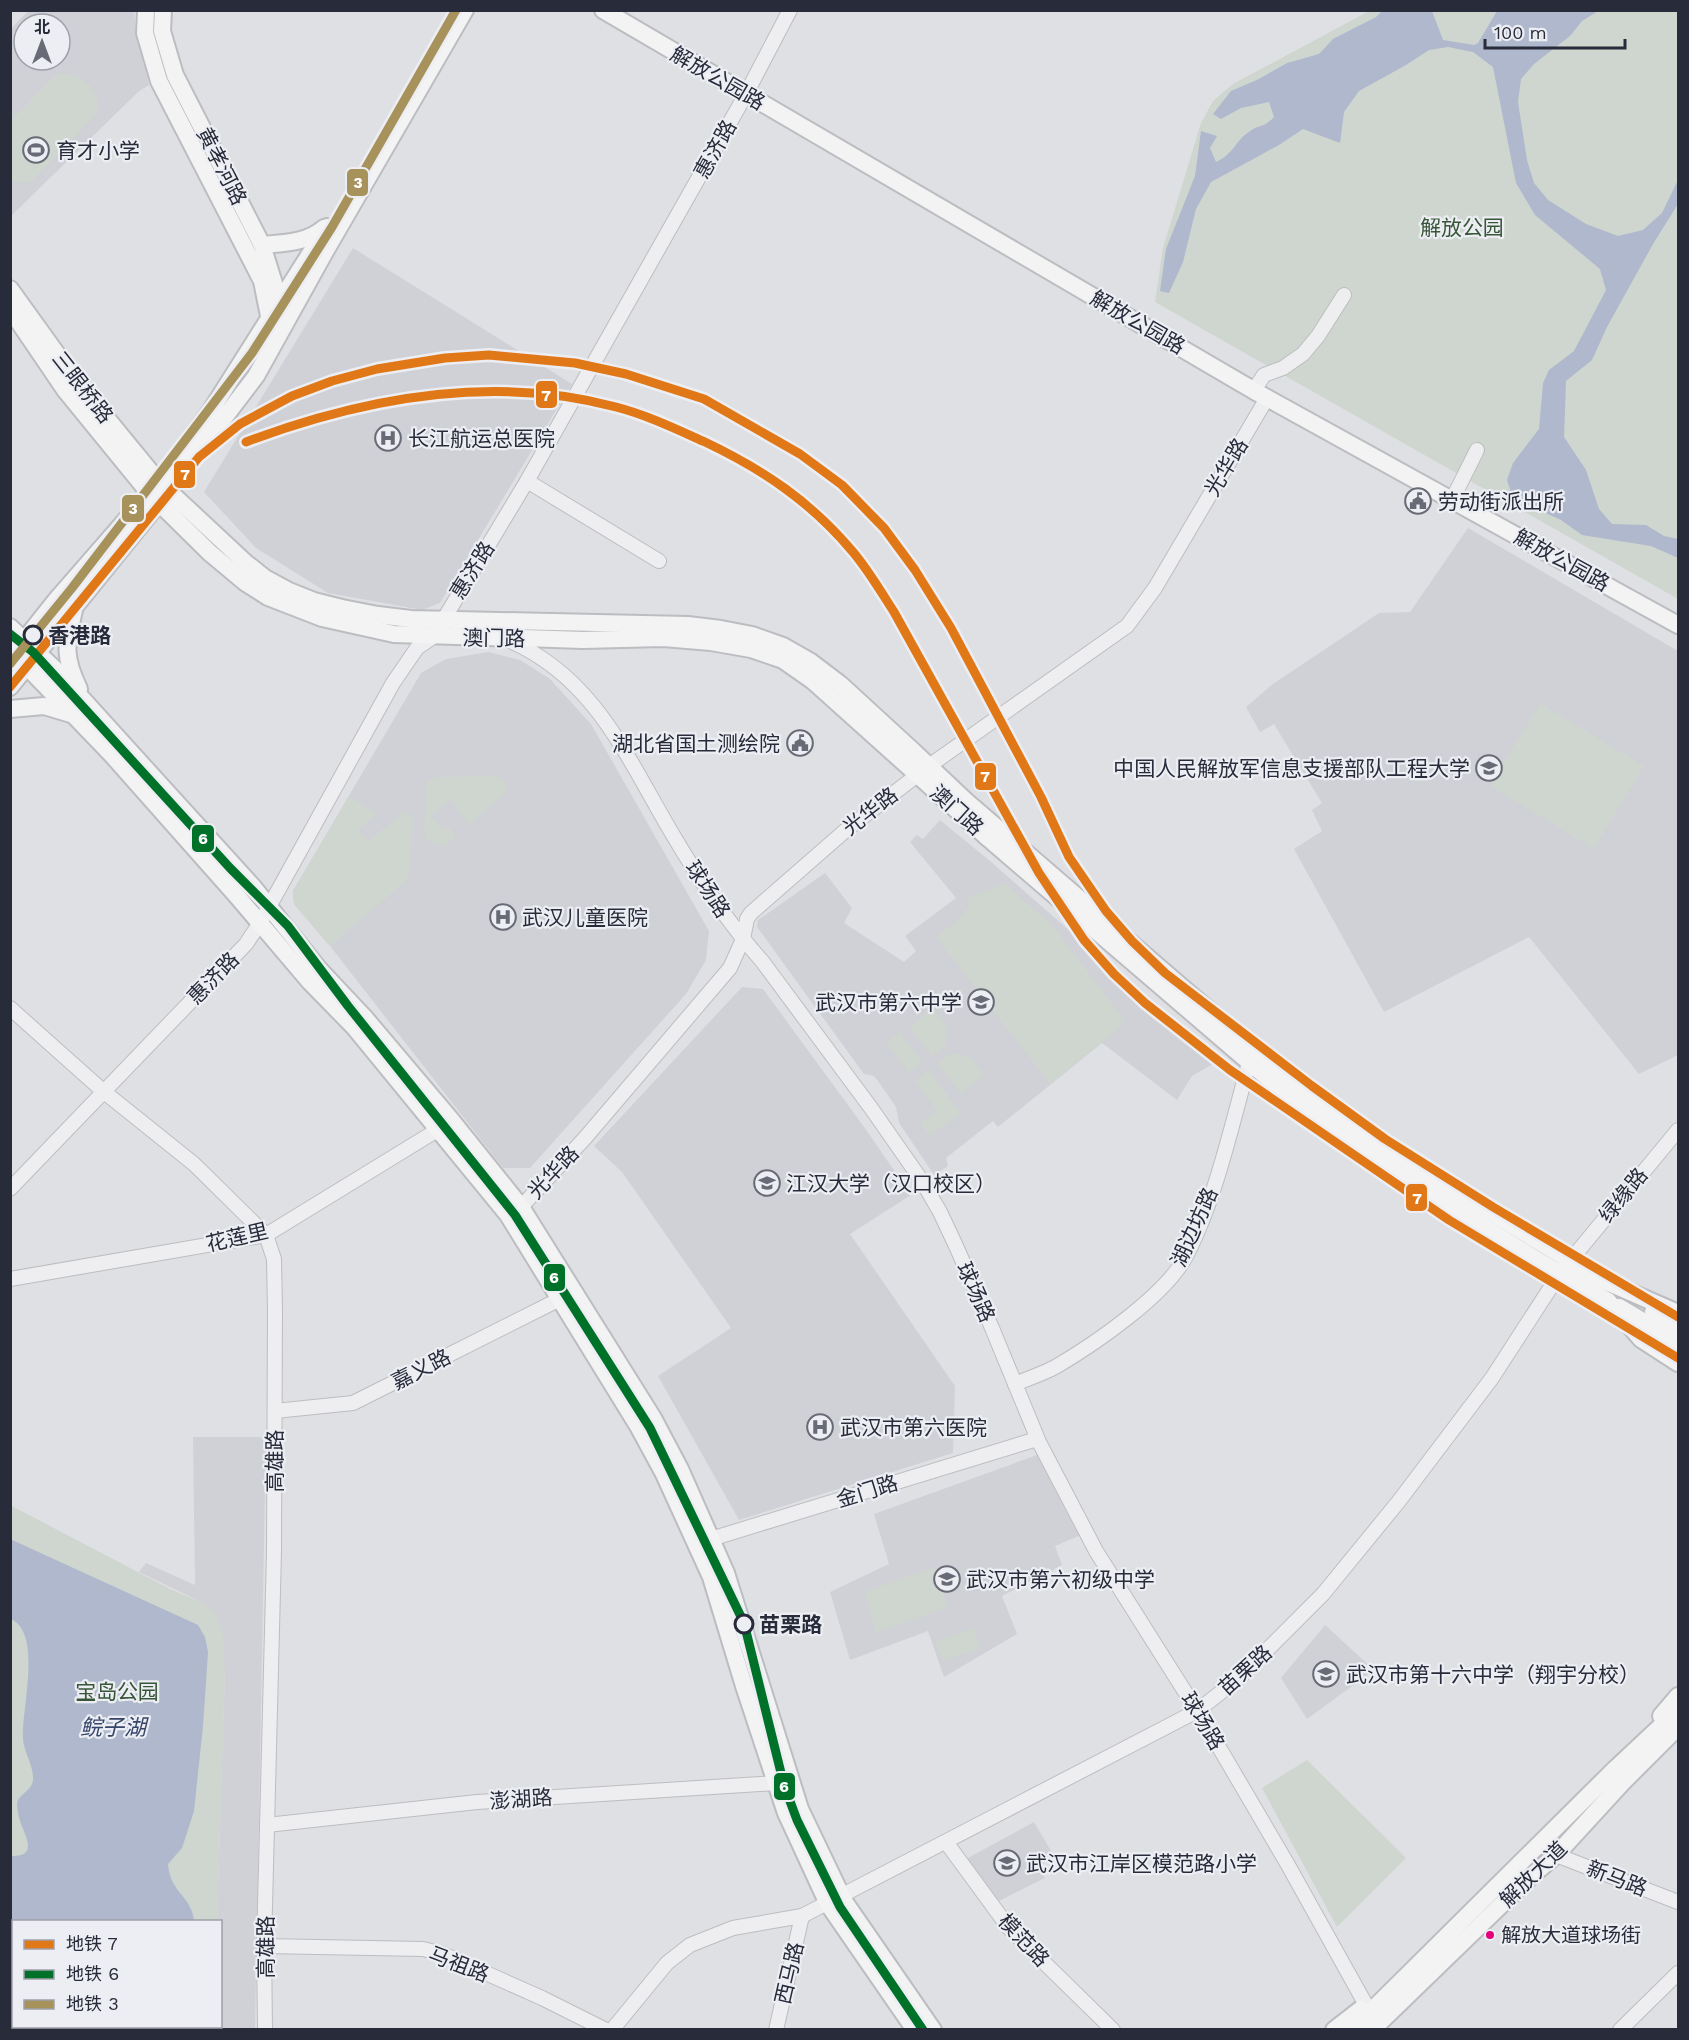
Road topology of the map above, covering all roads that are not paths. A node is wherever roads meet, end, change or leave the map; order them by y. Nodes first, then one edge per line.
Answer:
1 (146, 10) edge
2 (162, 10) edge
3 (451, 10) edge
4 (465, 10) edge
5 (603, 10) edge
6 (790, 10) edge
7 (746, 94) junction
8 (327, 226) junction
9 (262, 245) junction
10 (10, 289) edge
11 (1344, 295) dead end
12 (279, 300) junction
13 (10, 309) edge
14 (269, 316) junction
15 (286, 322) junction
16 (1260, 394) junction
17 (1477, 450) dead end
18 (527, 481) junction
19 (159, 492) junction
20 (1452, 500) junction
21 (658, 561) dead end
22 (75, 605) junction
23 (441, 620) junction
24 (1678, 625) edge
25 (10, 627) edge
26 (433, 637) junction
27 (506, 639) junction
28 (15, 650) edge
29 (33, 659) junction
30 (10, 687) edge
31 (86, 704) junction
32 (10, 709) edge
33 (73, 715) junction
34 (924, 770) junction
35 (270, 908) junction
36 (260, 923) junction
37 (743, 939) junction
38 (10, 1008) edge
39 (1249, 1063) junction
40 (103, 1091) junction
41 (439, 1129) junction
42 (1678, 1130) edge
43 (1672, 1143) edge
44 (10, 1189) edge
45 (515, 1211) junction
46 (266, 1235) junction
47 (1564, 1267) junction
48 (10, 1279) edge
49 (1602, 1280) junction
50 (560, 1299) junction
51 (1608, 1301) junction
52 (1678, 1313) edge
53 (1678, 1326) edge
54 (1678, 1342) edge
55 (1678, 1363) edge
56 (1016, 1384) junction
57 (275, 1411) junction
58 (1037, 1439) junction
59 (704, 1542) junction
60 (1678, 1696) edge
61 (1678, 1710) edge
62 (1197, 1711) junction
63 (1678, 1727) edge
64 (1678, 1741) edge
65 (1618, 1776) junction
66 (776, 1783) junction
67 (267, 1825) junction
68 (946, 1842) junction
69 (1556, 1855) junction
70 (835, 1900) junction
71 (1678, 1902) edge
72 (802, 1916) junction
73 (264, 1946) junction
74 (1678, 1973) edge
75 (1411, 1981) junction
76 (1366, 2005) junction
77 (265, 2030) edge
78 (606, 2030) edge
79 (612, 2030) edge
80 (776, 2030) edge
81 (915, 2030) edge
82 (933, 2030) edge
83 (1113, 2030) edge
84 (1334, 2030) edge
85 (1352, 2030) edge
86 (1372, 2030) edge
87 (1382, 2030) edge
88 (1620, 2030) edge

1 - 14 main road, 黄孝河路
2 - 9 main road, 黄孝河路
3 - 8 main road
4 - 15 main road
5 - 7 main road, 解放公园路
6 - 7 street, 惠济路
7 - 16 main road, 解放公园路
7 - 18 street, 惠济路
8 - 9 main road
8 - 12 main road
9 - 12 main road, 黄孝河路
10 - 19 main road, 三眼桥路
11 - 16 street, 光华路
12 - 14 main road
12 - 15 main road, 黄孝河路
13 - 19 main road, 三眼桥路
14 - 19 main road
15 - 19 main road
16 - 20 main road, 解放公园路
16 - 34 street, 光华路
17 - 20 street
18 - 21 street
18 - 23 street, 惠济路
19 - 22 main road
19 - 23 main road, 澳门路
19 - 26 main road, 澳门路
19 - 28 main road
20 - 24 main road, 解放公园路
22 - 29 main road
22 - 31 main road
23 - 26 street, 惠济路
23 - 34 main road, 澳门路
25 - 28 main road
26 - 27 main road, 澳门路
26 - 35 street, 惠济路
27 - 34 main road, 澳门路
27 - 37 street, 球场路
28 - 29 main road
29 - 30 main road
29 - 31 main road
29 - 33 main road
31 - 35 main road
32 - 33 main road
33 - 36 main road
34 - 37 street, 光华路
34 - 39 main road, 澳门路
34 - 47 main road, 澳门路
35 - 36 street, 惠济路
35 - 45 main road
36 - 40 street, 惠济路
36 - 41 main road
37 - 45 street, 光华路
37 - 56 street, 球场路
38 - 40 street, 高雄路
39 - 47 main road, 澳门路
39 - 56 street, 湖边坊路
40 - 44 street, 惠济路
40 - 46 street, 高雄路
41 - 45 main road
41 - 46 street, 花莲里
42 - 43 street, 绿缘路
43 - 47 street, 绿缘路
45 - 50 main road
45 - 59 main road
46 - 48 street, 花莲里
46 - 57 street, 高雄路
47 - 49 main road, 澳门路
47 - 51 main road, 澳门路
47 - 62 street, 苗栗路
49 - 52 main road, 澳门路
49 - 53 main road
50 - 57 street, 嘉义路
50 - 59 main road
51 - 54 main road
51 - 55 main road, 澳门路
56 - 58 street, 球场路
57 - 67 street, 高雄路
58 - 59 street, 金门路
58 - 62 street, 球场路
59 - 66 main road
59 - 70 main road
60 - 65 main road, 解放大道
61 - 65 main road, 解放大道
62 - 68 street, 苗栗路
62 - 76 street, 球场路
63 - 65 main road, 解放大道
64 - 65 main road, 解放大道
65 - 69 main road, 解放大道
65 - 75 main road, 解放大道
66 - 67 street, 澎湖路
66 - 70 main road
67 - 73 street, 高雄路
68 - 70 street, 苗栗路
68 - 83 street, 模范路
69 - 71 street, 新马路
69 - 75 main road, 解放大道
70 - 72 street, 苗栗路
70 - 81 main road
70 - 82 main road
72 - 79 street, 苗栗路
72 - 80 street, 西马路
73 - 77 street, 高雄路
73 - 78 street, 马祖路
74 - 88 street
75 - 76 main road, 解放大道
75 - 85 main road, 解放大道
75 - 86 main road, 解放大道
75 - 87 main road, 解放大道
76 - 84 main road, 解放大道

